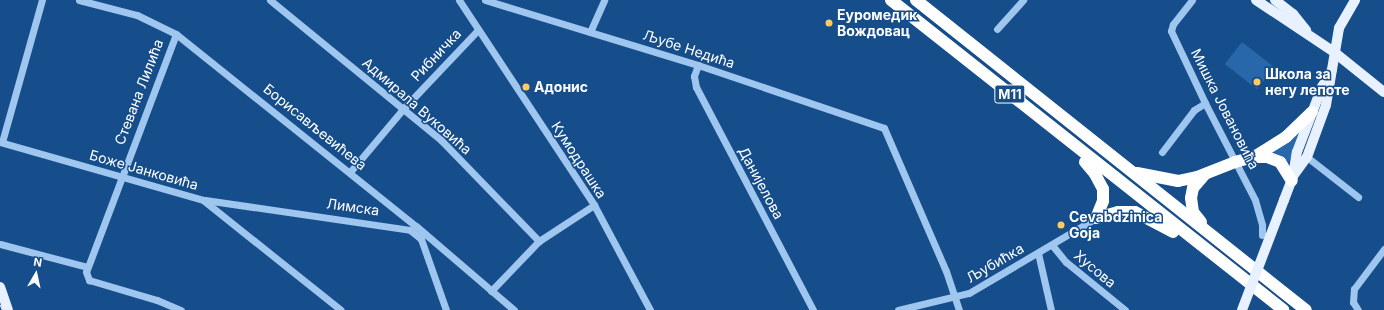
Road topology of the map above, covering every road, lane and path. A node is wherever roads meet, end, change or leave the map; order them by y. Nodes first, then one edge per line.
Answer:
1 (42, 0) edge
2 (79, 0) edge
3 (270, 0) edge
4 (459, 0) edge
5 (485, 0) edge
6 (604, 0) edge
7 (891, 0) edge
8 (916, 0) edge
9 (1023, 0) edge
10 (1192, 0) edge
11 (1256, 0) edge
12 (1275, 0) edge
13 (1355, 0) edge
14 (997, 29) dead end
15 (478, 30) junction
16 (590, 32) junction
17 (176, 34) junction
18 (1311, 36) junction
19 (1334, 52) junction
20 (698, 65) junction
21 (1332, 70) junction
22 (1384, 92) edge
23 (1205, 103) junction
24 (403, 109) junction
25 (1312, 112) junction
26 (1, 142) edge
27 (1076, 148) junction
28 (1162, 152) dead end
29 (1254, 156) junction
30 (1307, 157) junction
31 (1235, 162) junction
32 (1130, 171) junction
33 (350, 172) junction
34 (1205, 174) junction
35 (120, 177) junction
36 (1293, 179) junction
37 (1358, 197) dead end
38 (203, 200) junction
39 (594, 205) junction
40 (398, 212) junction
41 (1096, 218) junction
42 (394, 226) junction
43 (1262, 235) dead end
44 (1190, 239) junction
45 (540, 241) junction
46 (1221, 243) junction
47 (0, 244) edge
48 (437, 244) junction
49 (1052, 245) junction
50 (1384, 249) edge
51 (426, 250) junction
52 (1038, 253) junction
53 (86, 270) junction
54 (0, 287) edge
55 (491, 291) junction
56 (956, 297) junction
57 (8, 310) edge
58 (181, 310) edge
59 (342, 310) edge
60 (446, 310) edge
61 (514, 310) edge
62 (650, 310) edge
63 (813, 310) edge
64 (898, 310) edge
65 (959, 310) edge
66 (1051, 310) edge
67 (1125, 310) edge
68 (1242, 310) edge
69 (1283, 310) edge
70 (1306, 310) edge
71 (1358, 310) edge

1 - 26 street
2 - 17 street, Борисављевићева
3 - 24 street, Адмирала Вуковића
4 - 15 street, Кумодрашка
5 - 16 street, Љубе Недића
6 - 16 street
7 - 27 highway, M11
8 - 32 highway, M11
9 - 14 street
10 - 23 street, Мишка Јовановића
11 - 18 main road
12 - 18 main road
13 - 19 main road
15 - 24 street, Рибничка
15 - 39 street, Кумодрашка
16 - 20 street, Љубе Недића
17 - 33 street, Борисављевићева
17 - 35 street, Стевана Лилића
18 - 19 main road
19 - 21 main road
19 - 22 main road
20 - 56 street, Љубе Недића
20 - 63 street, Данијелова
21 - 25 main road
21 - 30 main road
23 - 28 street
23 - 31 street, Мишка Јовановића
24 - 33 street, Рибничка
24 - 45 street, Адмирала Вуковића
25 - 29 highway
25 - 36 main road
26 - 35 street, Боже Јанковића
27 - 41 highway
27 - 44 highway, M11
29 - 31 highway
29 - 36 highway
30 - 36 main road
30 - 37 street
31 - 34 highway
31 - 43 street, Мишка Јовановића
32 - 34 highway
32 - 46 highway, M11
33 - 40 street, Борисављевићева
34 - 46 highway
35 - 38 street, Боже Јанковића
35 - 53 street, Стевана Лилића
36 - 68 main road, bridge
38 - 42 street, Лимска
38 - 59 street, Боже Јанковића
39 - 45 street
39 - 62 street, Кумодрашка
40 - 42 street
40 - 48 street, Борисављевићева
41 - 44 highway
41 - 49 street, Љубићка
42 - 51 street, Лимска
44 - 69 highway, M11
45 - 55 street
46 - 70 highway, M11
47 - 53 street
48 - 51 street
48 - 55 street, Борисављевићева
49 - 52 street, Љубићка
49 - 67 street, Хусова
50 - 71 street
51 - 60 street, Лимска
52 - 56 street, Љубићка
52 - 66 street
53 - 58 street
54 - 57 main road
55 - 61 street, Борисављевићева
56 - 64 street, Љубићка
56 - 65 street

